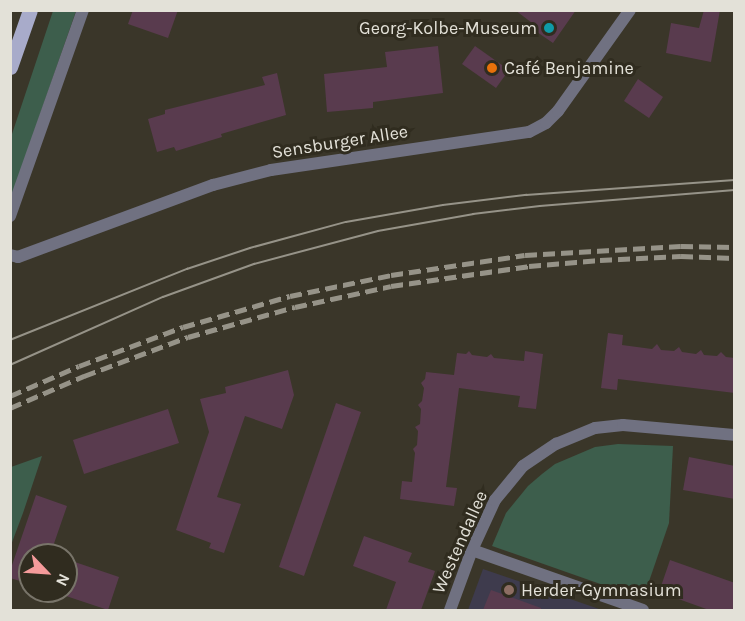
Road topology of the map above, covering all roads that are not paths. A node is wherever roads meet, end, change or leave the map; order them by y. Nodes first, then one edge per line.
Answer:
1 (30, 10) edge
2 (83, 10) edge
3 (630, 10) edge
4 (10, 67) edge
5 (10, 216) edge
6 (14, 256) edge
7 (735, 435) edge
8 (472, 550) junction
9 (450, 610) edge
10 (643, 610) edge

1 - 4 main road
2 - 5 street
3 - 6 street, Sensburger Allee
7 - 8 street, Westendallee
8 - 9 street, Westendallee
8 - 10 street

